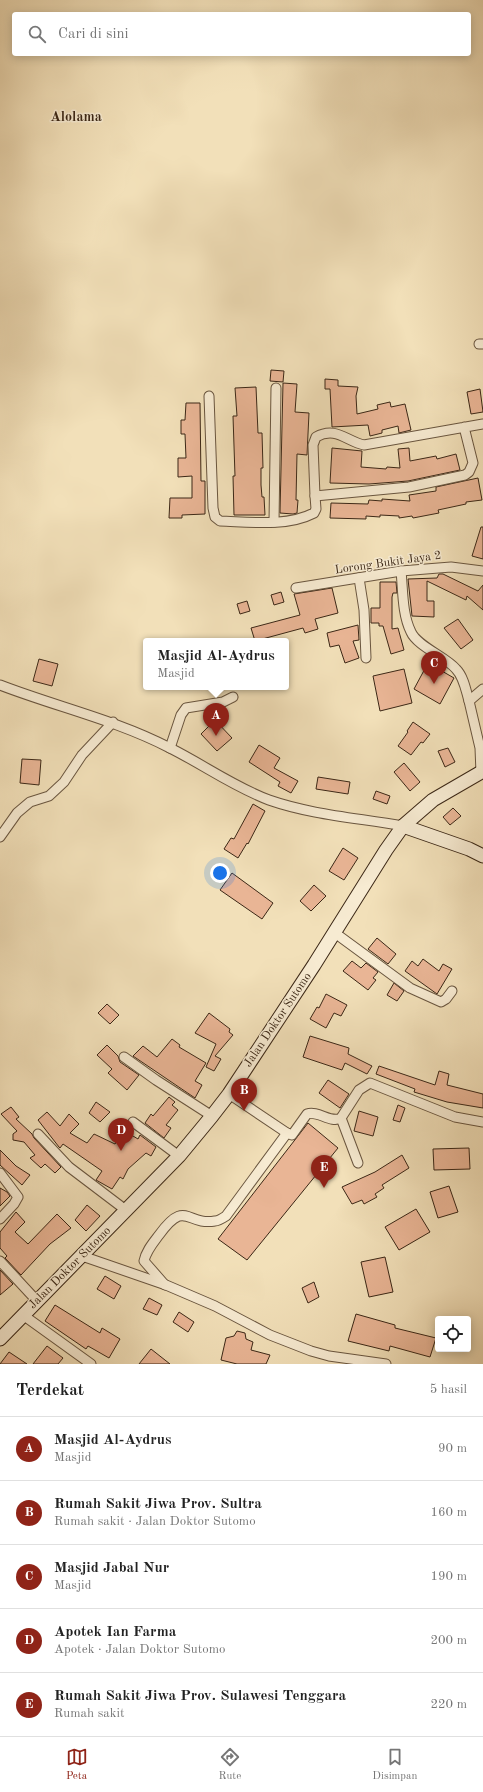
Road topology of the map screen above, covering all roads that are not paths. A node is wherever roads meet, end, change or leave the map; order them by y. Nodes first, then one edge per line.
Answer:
1 (276, 388) dead end
2 (209, 396) dead end
3 (483, 424) edge
4 (464, 427) junction
5 (315, 492) junction
6 (274, 522) junction
7 (400, 571) junction
8 (483, 571) edge
9 (360, 578) junction
10 (296, 588) dead end
11 (366, 658) dead end
12 (0, 685) edge
13 (483, 689) edge
14 (233, 697) dead end
15 (468, 701) junction
16 (113, 722) junction
17 (170, 748) junction
18 (482, 772) edge
19 (403, 826) junction
20 (0, 837) edge
21 (483, 856) edge
22 (335, 933) junction
23 (452, 991) dead end
24 (124, 1057) dead end
25 (229, 1094) junction
26 (212, 1116) junction
27 (341, 1118) junction
28 (133, 1122) dead end
29 (483, 1122) edge
30 (38, 1134) dead end
31 (287, 1134) junction
32 (179, 1156) junction
33 (358, 1163) dead end
34 (0, 1173) edge
35 (127, 1210) junction
36 (0, 1219) edge
37 (82, 1256) junction
38 (0, 1261) edge
39 (166, 1285) junction
40 (37, 1301) junction
41 (23, 1315) junction
42 (0, 1339) edge
43 (90, 1364) edge
44 (386, 1364) edge

1 - 6 street
2 - 6 street
3 - 4 street
4 - 5 street
4 - 5 street
5 - 6 street
7 - 8 street, Lorong Bukit Jaya 2
7 - 9 street, Lorong Bukit Jaya 2
7 - 15 street
9 - 10 street, Lorong Bukit Jaya 2
9 - 11 street
12 - 16 street
13 - 15 street
14 - 17 street
15 - 18 street
16 - 17 street
16 - 20 street
17 - 19 street
18 - 19 street, Jalan Doktor Sutomo
19 - 21 street
19 - 22 street, Jalan Doktor Sutomo
22 - 23 street
22 - 25 street, Jalan Doktor Sutomo
24 - 26 street
25 - 26 street, Jalan Doktor Sutomo
25 - 31 street
26 - 32 street, Jalan Doktor Sutomo
27 - 29 street
27 - 31 street
27 - 33 street
28 - 32 street
30 - 35 street
31 - 39 street
32 - 35 street, Jalan Doktor Sutomo
34 - 36 street
35 - 37 street, Jalan Doktor Sutomo
37 - 39 street
37 - 40 street, Jalan Doktor Sutomo
38 - 40 street
39 - 44 street
40 - 41 street, Jalan Doktor Sutomo
41 - 42 street, Jalan Doktor Sutomo
41 - 43 street

